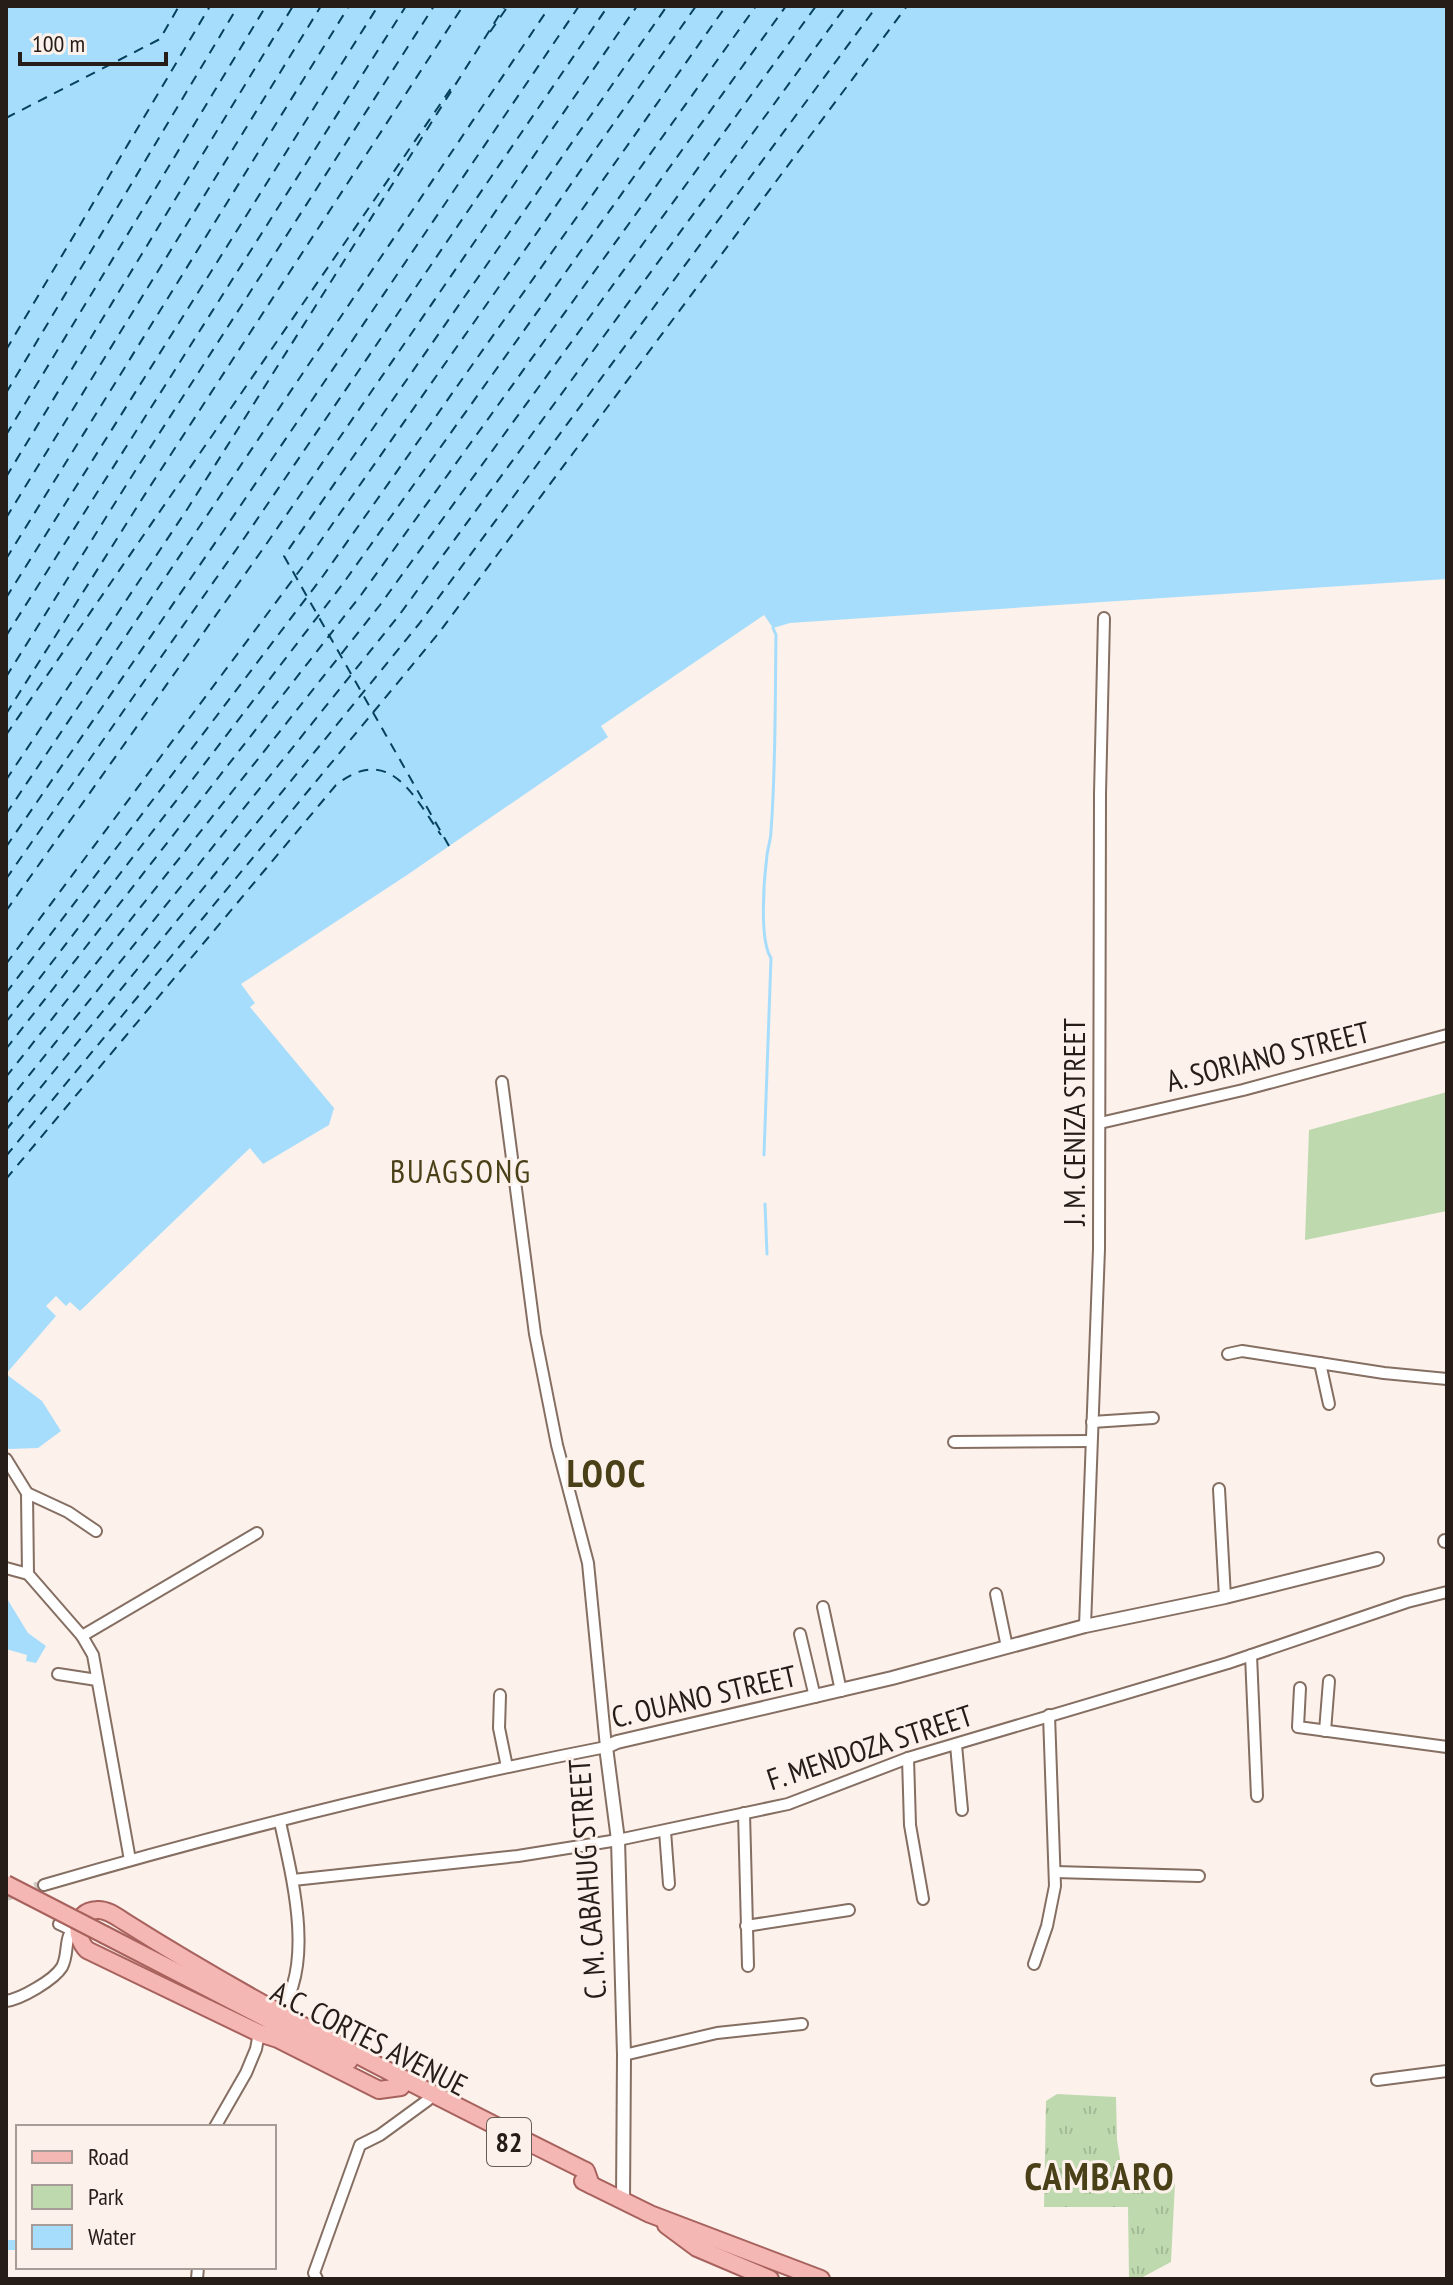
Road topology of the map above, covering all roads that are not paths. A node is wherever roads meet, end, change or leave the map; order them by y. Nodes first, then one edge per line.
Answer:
1 (1104, 618) dead end
2 (1447, 1035) edge
3 (502, 1082) dead end
4 (1100, 1123) junction
5 (1228, 1354) dead end
6 (1320, 1363) junction
7 (1447, 1379) edge
8 (1329, 1404) dead end
9 (1153, 1418) dead end
10 (1092, 1422) junction
11 (1091, 1441) junction
12 (954, 1442) dead end
13 (6, 1459) edge
14 (1219, 1489) dead end
15 (27, 1493) junction
16 (96, 1531) dead end
17 (257, 1533) dead end
18 (1377, 1559) dead end
19 (6, 1568) edge
20 (28, 1574) junction
21 (1447, 1592) edge
22 (996, 1594) dead end
23 (1225, 1597) junction
24 (823, 1607) dead end
25 (1085, 1626) junction
26 (800, 1634) dead end
27 (82, 1636) junction
28 (1007, 1647) junction
29 (1251, 1655) junction
30 (58, 1674) dead end
31 (97, 1680) junction
32 (1329, 1681) dead end
33 (1300, 1688) dead end
34 (841, 1691) junction
35 (500, 1695) dead end
36 (815, 1697) junction
37 (1049, 1715) junction
38 (1325, 1731) junction
39 (956, 1745) junction
40 (606, 1747) junction
41 (1447, 1747) edge
42 (908, 1758) junction
43 (507, 1767) junction
44 (1257, 1796) dead end
45 (962, 1810) dead end
46 (744, 1813) junction
47 (280, 1822) junction
48 (665, 1831) junction
49 (618, 1840) junction
50 (130, 1860) junction
51 (1199, 1876) dead end
52 (1055, 1878) junction
53 (293, 1880) junction
54 (6, 1884) edge
55 (669, 1884) dead end
56 (44, 1885) tunnel mouth
57 (923, 1899) dead end
58 (849, 1910) dead end
59 (59, 1924) dead end
60 (746, 1926) junction
61 (75, 1928) junction
62 (1034, 1964) dead end
63 (748, 1966) dead end
64 (6, 2001) edge
65 (280, 2012) junction
66 (802, 2024) dead end
67 (257, 2041) junction
68 (624, 2055) junction
69 (1447, 2071) edge
70 (1377, 2080) dead end
71 (401, 2087) junction
72 (428, 2100) junction
73 (216, 2125) edge
74 (591, 2185) junction
75 (623, 2201) junction
76 (650, 2214) junction
77 (317, 2279) edge
78 (770, 2279) edge
79 (821, 2279) edge

1 - 4 street, J. M. CENIZA STREET
2 - 4 street, A. SORIANO STREET
3 - 40 street, C. M. CABAHUG STREET
4 - 10 street, J. M. CENIZA STREET
5 - 6 street
6 - 7 street
6 - 8 street
9 - 10 street
10 - 11 street, J. M. CENIZA STREET
11 - 12 street
11 - 25 street, J. M. CENIZA STREET
13 - 15 street
14 - 23 street
15 - 16 street
15 - 20 street
17 - 27 street
18 - 23 street, C. OUANO STREET
19 - 20 street
20 - 27 street
21 - 29 street, F. MENDOZA STREET
22 - 28 street
23 - 25 street, C. OUANO STREET
24 - 34 street
25 - 28 street, C. OUANO STREET
26 - 36 street
27 - 31 street
28 - 34 street, C. OUANO STREET
29 - 37 street, F. MENDOZA STREET
29 - 44 street
30 - 31 street
31 - 50 street
32 - 38 street
33 - 38 street
34 - 36 street, C. OUANO STREET
35 - 43 street
36 - 40 street, C. OUANO STREET
37 - 39 street, F. MENDOZA STREET
37 - 52 street
38 - 41 street
39 - 42 street, F. MENDOZA STREET
39 - 45 street
40 - 43 street, C. OUANO STREET
40 - 49 street, C. M. CABAHUG STREET
42 - 46 street, F. MENDOZA STREET
42 - 57 street
43 - 47 street, C. OUANO STREET
46 - 48 street, F. MENDOZA STREET
46 - 60 street
47 - 50 street, C. OUANO STREET
47 - 53 street
48 - 49 street, F. MENDOZA STREET
48 - 55 street
49 - 53 street, F. MENDOZA STREET
49 - 68 street, C. M. CABAHUG STREET
50 - 56 street, C. OUANO STREET
51 - 52 street
52 - 62 street
53 - 65 street
54 - 71 main road, A.C. CORTES AVENUE / 82, bridge
58 - 60 street
59 - 61 street
60 - 63 street
61 - 64 street
61 - 65 main road
61 - 67 main road
65 - 74 main road
66 - 68 street
67 - 71 main road
67 - 73 street
68 - 75 street, C. M. CABAHUG STREET
69 - 70 street
71 - 72 main road, A.C. CORTES AVENUE / 82
72 - 74 main road, A.C. CORTES AVENUE / 82
72 - 77 street
74 - 75 main road, A.C. CORTES AVENUE / 82
75 - 76 main road, A.C. CORTES AVENUE / 82
76 - 78 main road, A.C. CORTES AVENUE / 82
76 - 79 main road, A.C. CORTES AVENUE / 82

